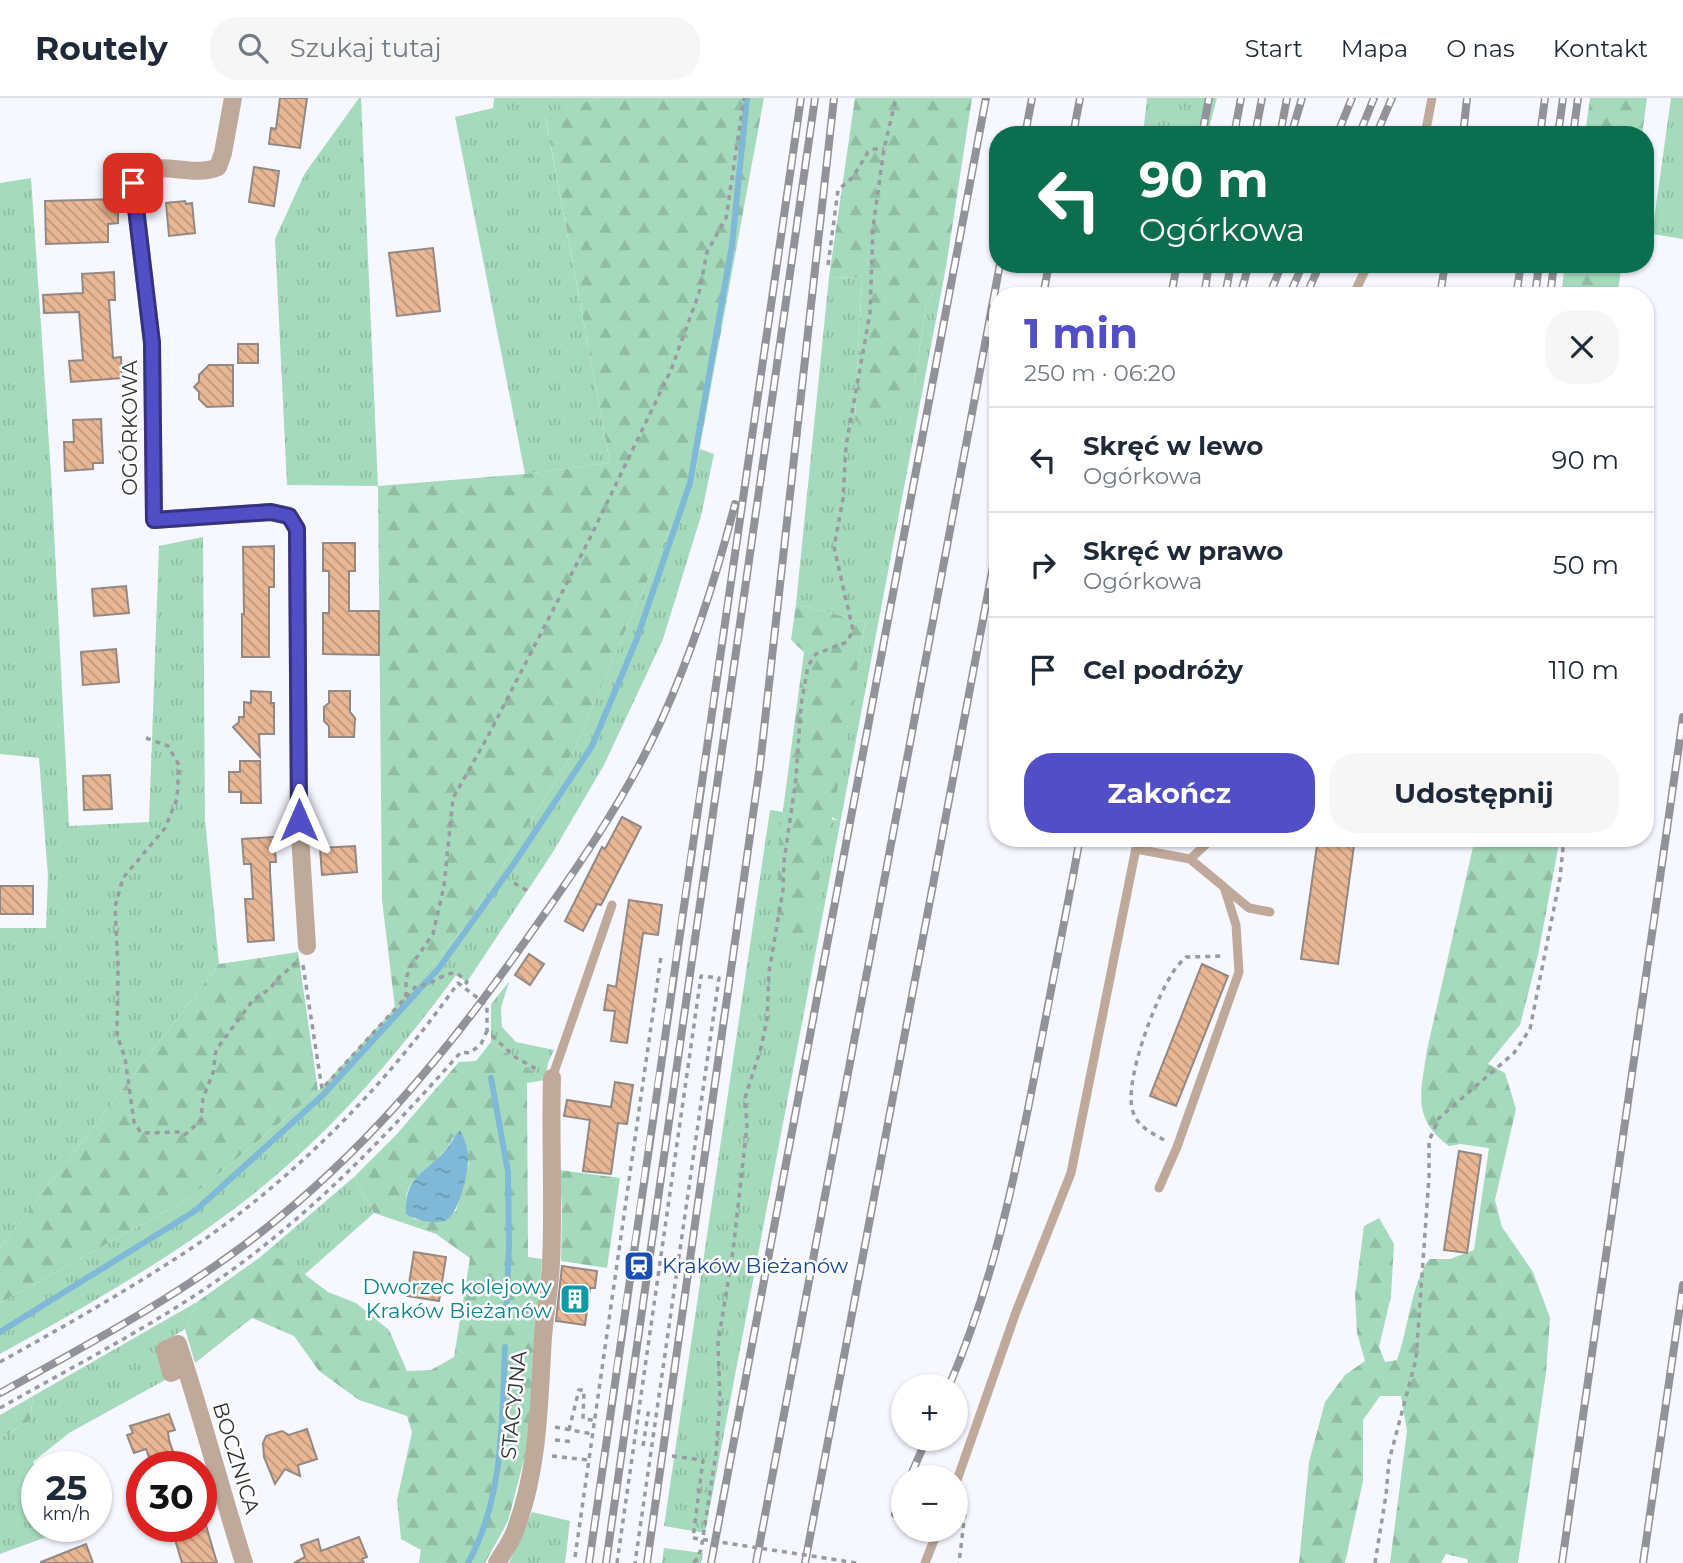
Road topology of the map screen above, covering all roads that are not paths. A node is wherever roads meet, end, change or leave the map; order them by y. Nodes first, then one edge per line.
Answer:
1 (233, 98) edge
2 (1432, 98) edge
3 (1427, 126) edge
4 (1203, 847) edge
5 (1136, 849) joint
6 (1190, 859) junction
7 (1224, 887) junction
8 (612, 905) dead end
9 (1270, 912) dead end
10 (307, 946) dead end
11 (552, 1078) joint
12 (1159, 1188) dead end
13 (185, 1366) dead end
14 (962, 1465) edge
15 (933, 1542) edge
16 (244, 1563) edge
17 (497, 1563) edge
18 (925, 1563) edge

1 - 10 street, OGÓRKOWA
2 - 3 lane
4 - 6 lane
5 - 6 lane
5 - 14 lane
6 - 7 lane
7 - 9 lane
7 - 12 lane
8 - 11 lane
11 - 17 street, STACYJNA
13 - 16 street, BOCZNICA
15 - 18 lane

